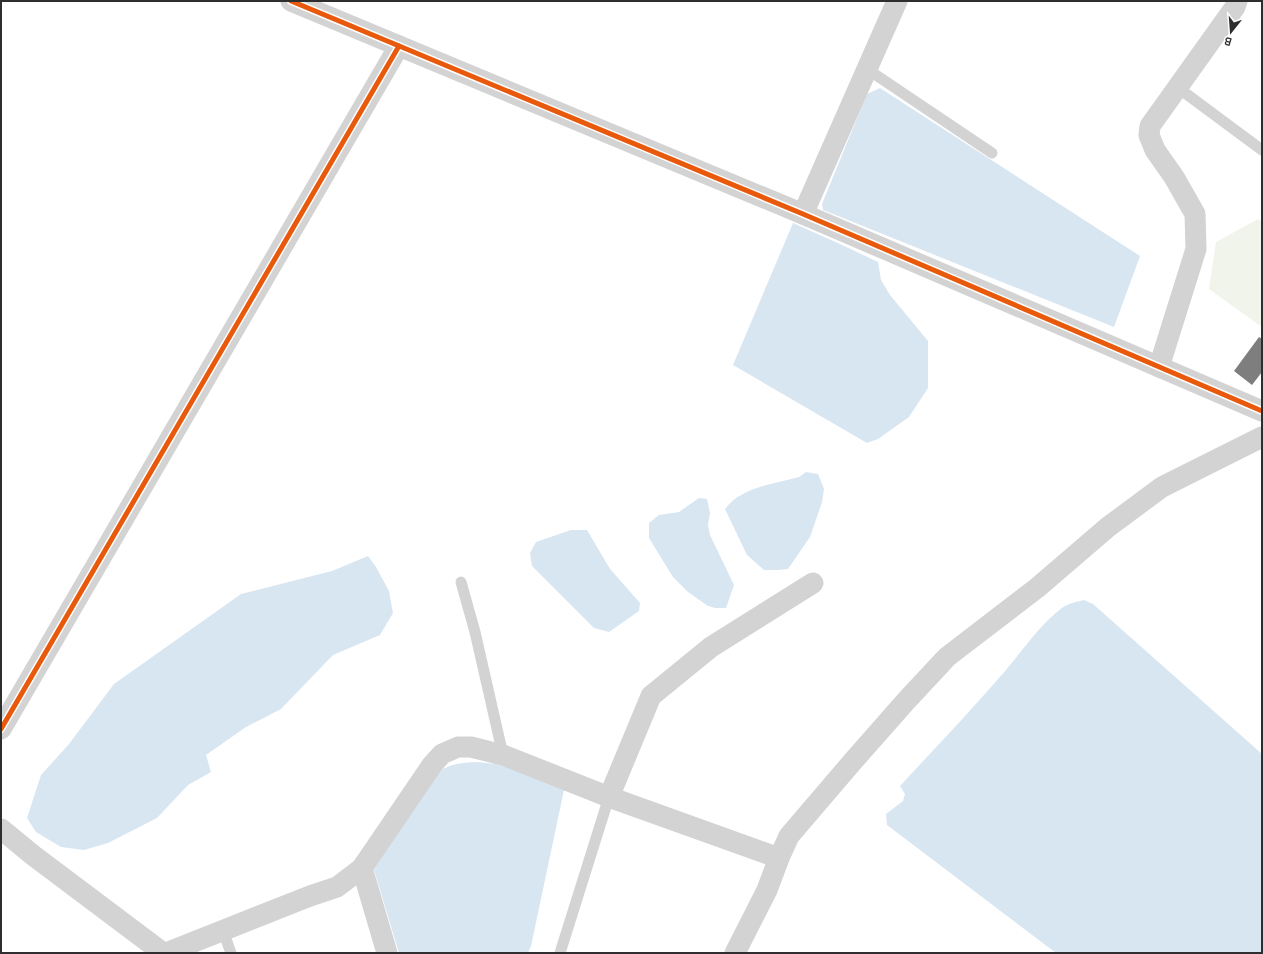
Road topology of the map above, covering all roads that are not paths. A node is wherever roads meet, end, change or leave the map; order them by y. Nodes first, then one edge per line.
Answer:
1 (291, 1) edge
2 (896, 1) edge
3 (1237, 1) edge
4 (399, 46) junction
5 (867, 69) junction
6 (1177, 88) junction
7 (1262, 150) edge
8 (992, 153) dead end
9 (803, 214) junction
10 (1159, 367) junction
11 (1262, 411) edge
12 (1262, 437) edge
13 (461, 582) dead end
14 (813, 583) dead end
15 (1, 729) edge
16 (503, 755) junction
17 (609, 797) junction
18 (1, 829) edge
19 (779, 858) junction
20 (362, 868) junction
21 (223, 931) junction
22 (163, 953) edge
23 (166, 953) edge
24 (231, 953) edge
25 (387, 953) edge
26 (560, 953) edge
27 (735, 953) edge

1 - 4 street
2 - 5 street
3 - 6 street
4 - 9 street
4 - 15 street
5 - 8 lane
5 - 9 street
6 - 7 lane
6 - 10 street
9 - 10 street
10 - 11 street
12 - 19 street
13 - 16 lane
14 - 17 street
16 - 17 street
16 - 20 street
17 - 19 street
17 - 26 lane
18 - 22 street
19 - 27 street
20 - 21 street
20 - 25 street
21 - 23 street
21 - 24 lane

